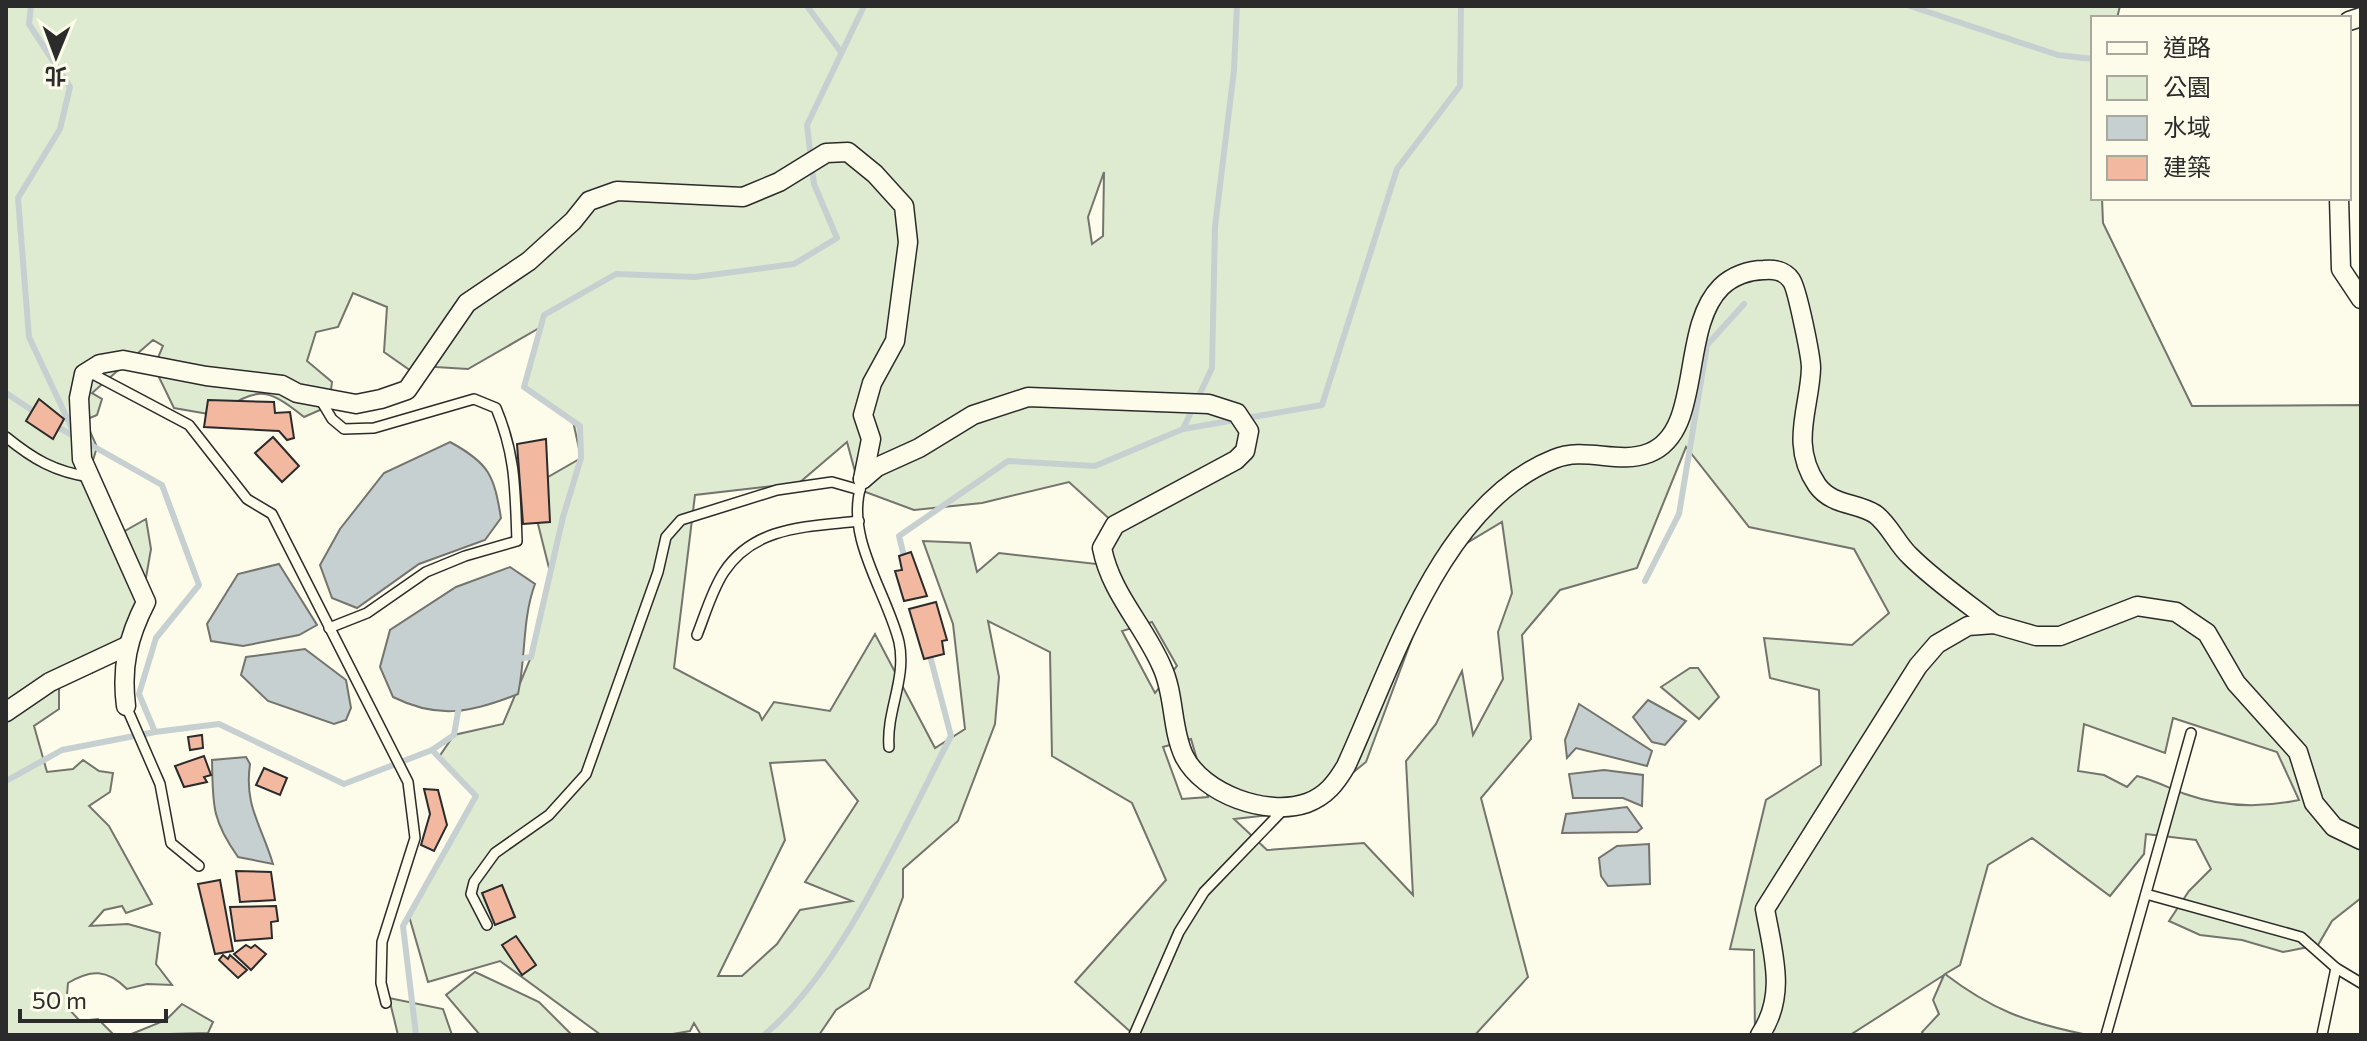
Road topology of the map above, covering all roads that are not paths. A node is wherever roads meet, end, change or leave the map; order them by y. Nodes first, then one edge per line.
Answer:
1 (2339, 200) edge
2 (2361, 299) edge
3 (87, 371) junction
4 (318, 397) junction
5 (6, 437) edge
6 (90, 477) junction
7 (862, 485) junction
8 (859, 521) junction
9 (1994, 624) junction
10 (329, 628) junction
11 (697, 635) dead end
12 (127, 646) junction
13 (126, 706) joint
14 (6, 712) edge
15 (2191, 733) dead end
16 (889, 747) dead end
17 (1286, 806) junction
18 (2361, 840) edge
19 (199, 866) dead end
20 (2146, 894) junction
21 (487, 925) dead end
22 (2336, 968) junction
23 (2361, 983) edge
24 (386, 1003) dead end
25 (1134, 1035) edge
26 (1760, 1035) edge
27 (2106, 1035) edge
28 (2322, 1035) edge

1 - 2 street
3 - 4 street
3 - 6 street
3 - 10 lane
4 - 7 street
4 - 10 lane
5 - 6 lane
6 - 12 street
7 - 8 lane
7 - 17 street
7 - 21 lane
8 - 11 lane
8 - 16 lane
9 - 17 street
9 - 18 street
9 - 26 street
10 - 24 lane
12 - 13 street
12 - 14 street
13 - 19 lane
15 - 20 lane
17 - 25 lane
20 - 22 lane
20 - 27 lane
22 - 23 lane
22 - 28 lane

